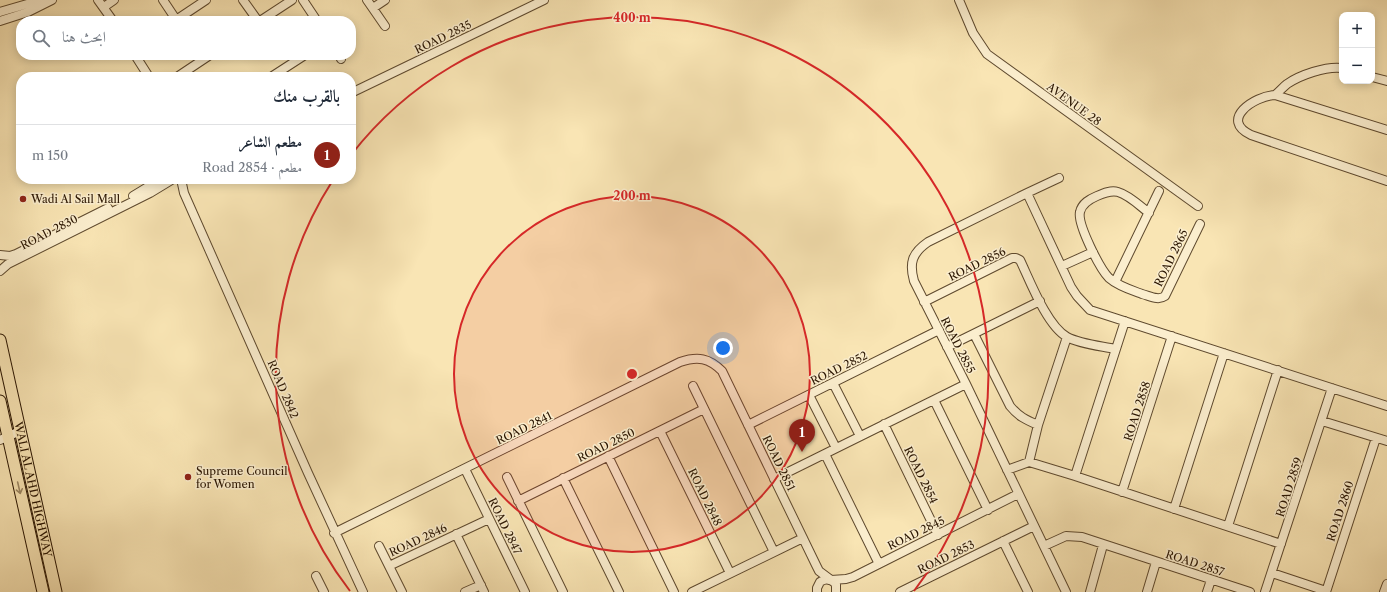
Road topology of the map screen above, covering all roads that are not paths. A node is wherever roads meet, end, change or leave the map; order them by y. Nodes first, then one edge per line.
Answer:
1 (41, 0) edge
2 (52, 0) edge
3 (98, 0) edge
4 (114, 0) edge
5 (163, 0) edge
6 (206, 0) edge
7 (243, 0) edge
8 (292, 0) edge
9 (303, 0) edge
10 (367, 0) edge
11 (385, 0) edge
12 (544, 0) edge
13 (959, 0) edge
14 (104, 7) junction
15 (373, 8) junction
16 (26, 9) junction
17 (3, 16) edge
18 (110, 16) edge
19 (173, 16) edge
20 (182, 16) edge
21 (255, 16) edge
22 (267, 16) edge
23 (314, 16) edge
24 (385, 26) dead end
25 (138, 60) edge
26 (197, 60) edge
27 (297, 60) edge
28 (1339, 68) edge
29 (146, 72) edge
30 (183, 72) edge
31 (279, 72) edge
32 (1375, 78) edge
33 (1387, 82) edge
34 (356, 91) edge
35 (1275, 95) junction
36 (1387, 130) edge
37 (1059, 178) dead end
38 (1387, 181) edge
39 (153, 184) edge
40 (164, 184) edge
41 (176, 184) edge
42 (182, 184) edge
43 (1159, 191) dead end
44 (184, 193) junction
45 (1027, 193) junction
46 (1198, 206) dead end
47 (1149, 213) junction
48 (1200, 224) dead end
49 (1093, 252) junction
50 (0, 255) edge
51 (1062, 266) junction
52 (0, 271) edge
53 (1115, 282) junction
54 (1040, 301) junction
55 (924, 302) junction
56 (1125, 320) junction
57 (939, 330) junction
58 (974, 334) junction
59 (1172, 336) junction
60 (1067, 337) junction
61 (0, 340) edge
62 (947, 347) junction
63 (1115, 349) junction
64 (1224, 353) junction
65 (1278, 370) junction
66 (722, 371) joint
67 (833, 383) junction
68 (966, 384) junction
69 (693, 386) dead end
70 (1332, 388) junction
71 (809, 395) junction
72 (934, 400) junction
73 (0, 404) edge
74 (1387, 406) edge
75 (704, 409) junction
76 (1322, 421) junction
77 (884, 424) junction
78 (748, 425) junction
79 (1038, 425) junction
80 (20, 427) junction
81 (660, 431) junction
82 (3, 434) edge
83 (860, 436) junction
84 (1376, 438) junction
85 (1387, 441) edge
86 (836, 448) junction
87 (0, 449) edge
88 (825, 454) junction
89 (608, 456) junction
90 (14, 462) junction
91 (1030, 462) junction
92 (465, 469) junction
93 (1007, 470) junction
94 (1075, 476) junction
95 (507, 477) dead end
96 (563, 478) junction
97 (774, 479) junction
98 (1122, 492) junction
99 (1018, 494) junction
100 (518, 501) junction
101 (1174, 509) junction
102 (988, 510) junction
103 (488, 519) junction
104 (1034, 526) junction
105 (1228, 526) junction
106 (334, 532) junction
107 (456, 534) junction
108 (938, 535) junction
109 (803, 538) junction
110 (1003, 541) junction
111 (1281, 544) junction
112 (1103, 545) junction
113 (379, 546) dead end
114 (1044, 546) junction
115 (774, 552) junction
116 (1156, 562) junction
117 (879, 564) junction
118 (816, 565) junction
119 (389, 566) junction
120 (730, 573) junction
121 (1272, 573) junction
122 (316, 576) dead end
123 (853, 577) junction
124 (831, 580) junction
125 (1211, 580) junction
126 (1387, 584) edge
127 (482, 588) edge
128 (817, 589) edge
129 (836, 591) edge
130 (43, 592) edge
131 (56, 592) edge
132 (324, 592) edge
133 (363, 592) edge
134 (402, 592) edge
135 (465, 592) edge
136 (525, 592) edge
137 (563, 592) edge
138 (619, 592) edge
139 (674, 592) edge
140 (692, 592) edge
141 (900, 592) edge
142 (1028, 592) edge
143 (1066, 592) edge
144 (1090, 592) edge
145 (1147, 592) edge
146 (1207, 592) edge
147 (1250, 592) edge
148 (1265, 592) edge
149 (1326, 592) edge
150 (1384, 592) edge

1 - 16 street
2 - 16 street
3 - 14 street
4 - 14 street
5 - 19 street
6 - 20 street
7 - 21 street
8 - 22 street
9 - 23 street
10 - 15 street
11 - 15 street
12 - 34 street, ROAD 2835
13 - 46 street, AVENUE 28
14 - 18 street
15 - 24 street
16 - 17 street
25 - 29 street
26 - 30 street
27 - 31 street
28 - 35 street
32 - 33 street
35 - 36 street
35 - 38 street
37 - 45 street, ROAD 2855
39 - 50 street, ROAD 2830
40 - 52 street, ROAD 2830
41 - 44 street, ROAD 2842
42 - 44 street, ROAD 2842
43 - 47 street
44 - 106 street, ROAD 2842
45 - 51 street
45 - 55 street, ROAD 2855
47 - 49 street, ROAD 2865
47 - 53 street
48 - 53 street, ROAD 2865
49 - 51 street
49 - 53 street, ROAD 2865
51 - 56 street
54 - 55 street, ROAD 2856
54 - 58 street
54 - 60 street, ROAD 2856
55 - 57 street, ROAD 2855
56 - 59 street
56 - 63 street
57 - 62 street, ROAD 2855
57 - 67 street, ROAD 2852
58 - 62 street
58 - 79 street
59 - 64 street
59 - 98 street, ROAD 2858
60 - 63 street, ROAD 2856
60 - 79 street
61 - 80 main road, WALI AL AHD HIGHWAY
62 - 68 street, ROAD 2855
63 - 94 street
64 - 65 street
64 - 101 street
65 - 70 street
65 - 105 street
66 - 78 street, ROAD 2851
66 - 92 street, ROAD 2841
67 - 71 street, ROAD 2852
67 - 83 street
68 - 72 street
68 - 93 street, ROAD 2855
69 - 75 street
70 - 74 street
70 - 76 street, ROAD 2859
71 - 78 street, ROAD 2852
71 - 86 street
72 - 77 street
72 - 102 street
73 - 82 main road, WALI AL AHD HIGHWAY
75 - 81 street, ROAD 2850
75 - 115 street
76 - 84 street
76 - 111 street, ROAD 2859
77 - 83 street
77 - 108 street, ROAD 2854
78 - 97 street, ROAD 2851
79 - 91 street
80 - 82 street
80 - 131 main road, WALI AL AHD HIGHWAY
81 - 89 street, ROAD 2850
81 - 120 street, ROAD 2848
82 - 90 main road, WALI AL AHD HIGHWAY
83 - 86 street
84 - 85 street
84 - 149 street, ROAD 2860
86 - 88 street
87 - 90 main road
88 - 97 street
88 - 117 street
89 - 96 street, ROAD 2850
89 - 139 street
90 -> 130 main road, WALI AL AHD HIGHWAY
91 - 93 street
91 - 94 street
92 - 103 street, ROAD 2847
92 - 106 street, ROAD 2841
93 - 99 street, ROAD 2855
94 - 98 street
95 - 100 street
96 - 100 street, ROAD 2850
96 - 138 street
97 - 109 street, ROAD 2851
98 - 101 street
99 - 102 street, ROAD 2845
99 - 104 street, ROAD 2855
100 - 137 street
101 - 105 street
102 - 108 street, ROAD 2845
103 - 107 street, ROAD 2846
103 - 136 street, ROAD 2847
104 - 110 street, ROAD 2853
104 - 114 street, ROAD 2855
105 - 111 street
106 - 133 street, ROAD 2842
107 - 119 street, ROAD 2846
107 - 127 street, ROAD 2846
108 - 117 street, ROAD 2845
109 - 115 street
109 - 118 street, ROAD 2851
110 - 141 street, ROAD 2853
110 - 142 street
111 - 121 street, ROAD 2859
112 - 114 street, ROAD 2857
112 - 116 street, ROAD 2857
112 - 144 street
113 - 119 street
114 - 143 street, ROAD 2855
115 - 120 street
116 - 125 street, ROAD 2857
116 - 145 street, ROAD 2857
117 - 123 street, ROAD 2845
118 - 124 street, ROAD 2851
118 - 128 street, ROAD 2851
119 - 134 street
120 - 140 street
121 - 148 street, ROAD 2859
121 - 149 street
122 - 132 street
123 - 124 street, ROAD 2845
123 - 129 street, ROAD 2845
124 - 128 street, ROAD 2845
124 - 129 street, ROAD 2851
125 - 146 street
125 - 147 street, ROAD 2857
126 - 150 street
127 - 135 street, ROAD 2846

